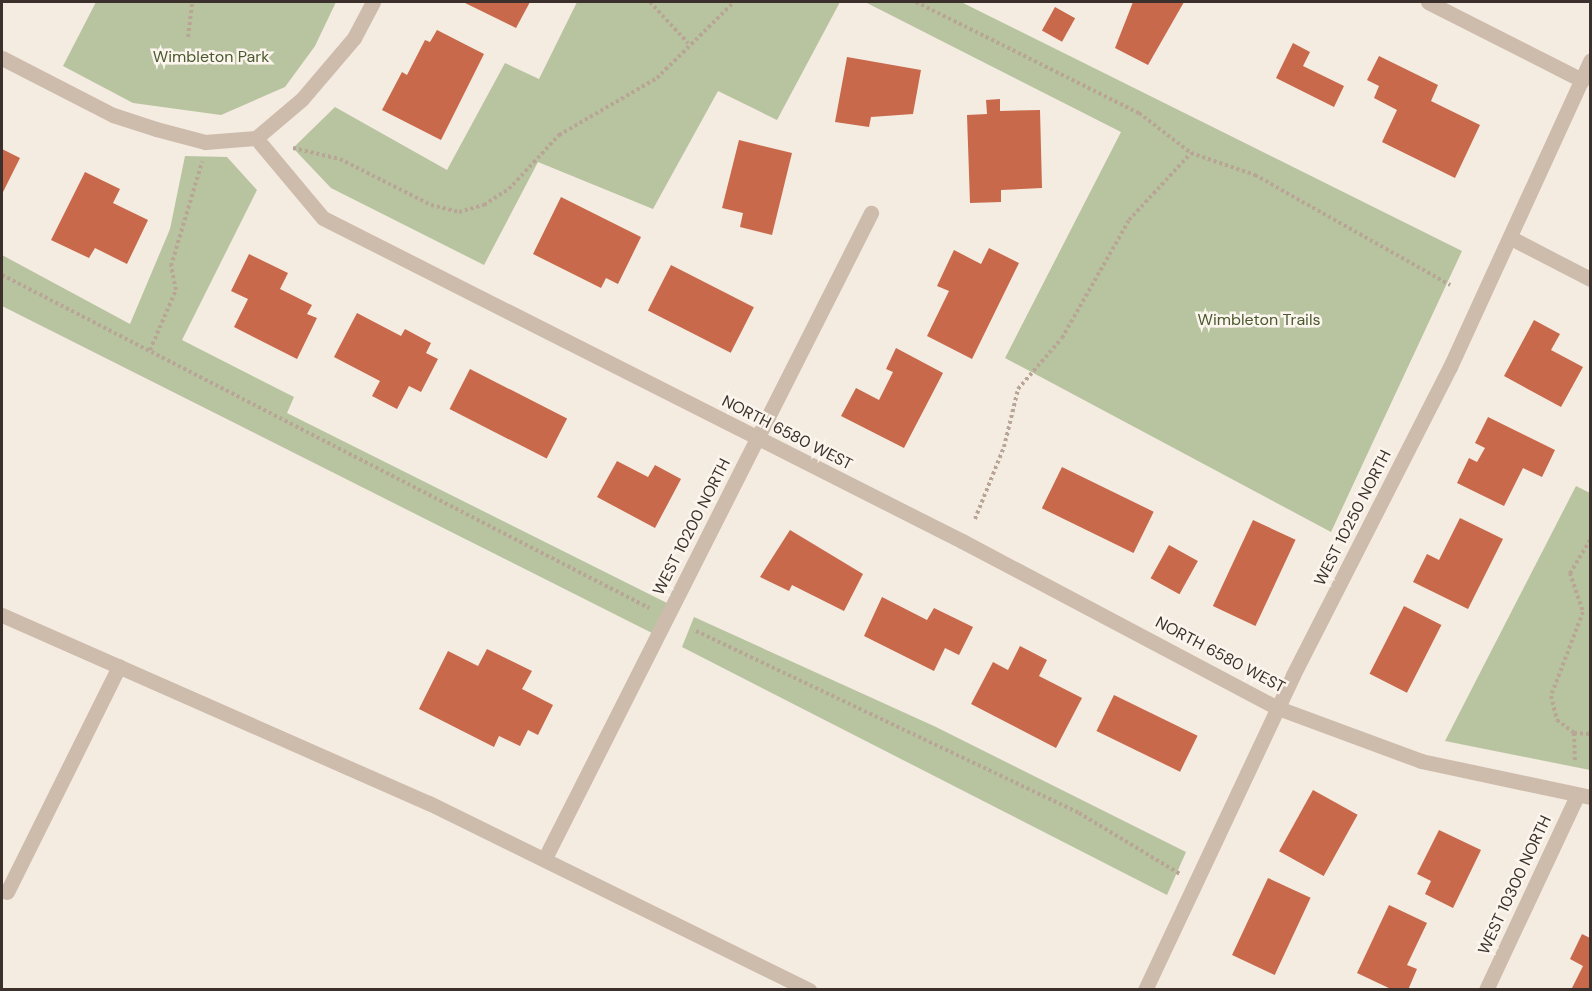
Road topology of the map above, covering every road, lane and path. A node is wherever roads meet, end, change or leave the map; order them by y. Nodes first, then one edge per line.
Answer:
1 (192, 2) edge
2 (373, 2) edge
3 (650, 2) edge
4 (734, 2) edge
5 (916, 2) edge
6 (1428, 2) edge
7 (189, 37) dead end
8 (688, 43) junction
9 (2, 58) edge
10 (1590, 61) edge
11 (1582, 81) junction
12 (256, 138) junction
13 (293, 148) dead end
14 (1191, 153) junction
15 (202, 162) dead end
16 (871, 213) dead end
17 (1511, 238) junction
18 (2, 275) edge
19 (1590, 279) edge
20 (1450, 285) dead end
21 (150, 350) junction
22 (757, 438) junction
23 (975, 519) dead end
24 (1590, 540) edge
25 (655, 611) dead end
26 (2, 615) edge
27 (696, 631) dead end
28 (119, 666) junction
29 (1278, 708) junction
30 (1574, 733) junction
31 (1590, 734) edge
32 (1575, 763) dead end
33 (1584, 796) edge
34 (545, 858) junction
35 (1194, 882) junction
36 (7, 892) dead end
37 (809, 990) edge
38 (1145, 990) edge
39 (1486, 990) edge

1 - 7 path
2 - 12 street
3 - 8 path
4 - 8 path
5 - 14 path
6 - 11 street
8 - 13 path
9 - 12 street
10 - 11 street, WEST 10250 NORTH
11 - 17 street, WEST 10250 NORTH
12 - 22 street, NORTH 6580 WEST
14 - 20 path
14 - 23 path
15 - 21 path
16 - 22 street, WEST 10200 NORTH
17 - 19 street
17 - 29 street, WEST 10250 NORTH
18 - 21 path
21 - 25 path
22 - 29 street, NORTH 6580 WEST
22 - 34 street, WEST 10200 NORTH
24 - 30 path
26 - 28 street
27 - 35 path
28 - 34 street
28 - 36 street
29 - 33 street, NORTH 6580 WEST
29 - 35 street, WEST 10250 NORTH
30 - 31 path
30 - 32 path
33 - 39 street, WEST 10300 NORTH
34 - 37 street
35 - 38 street, WEST 10250 NORTH

